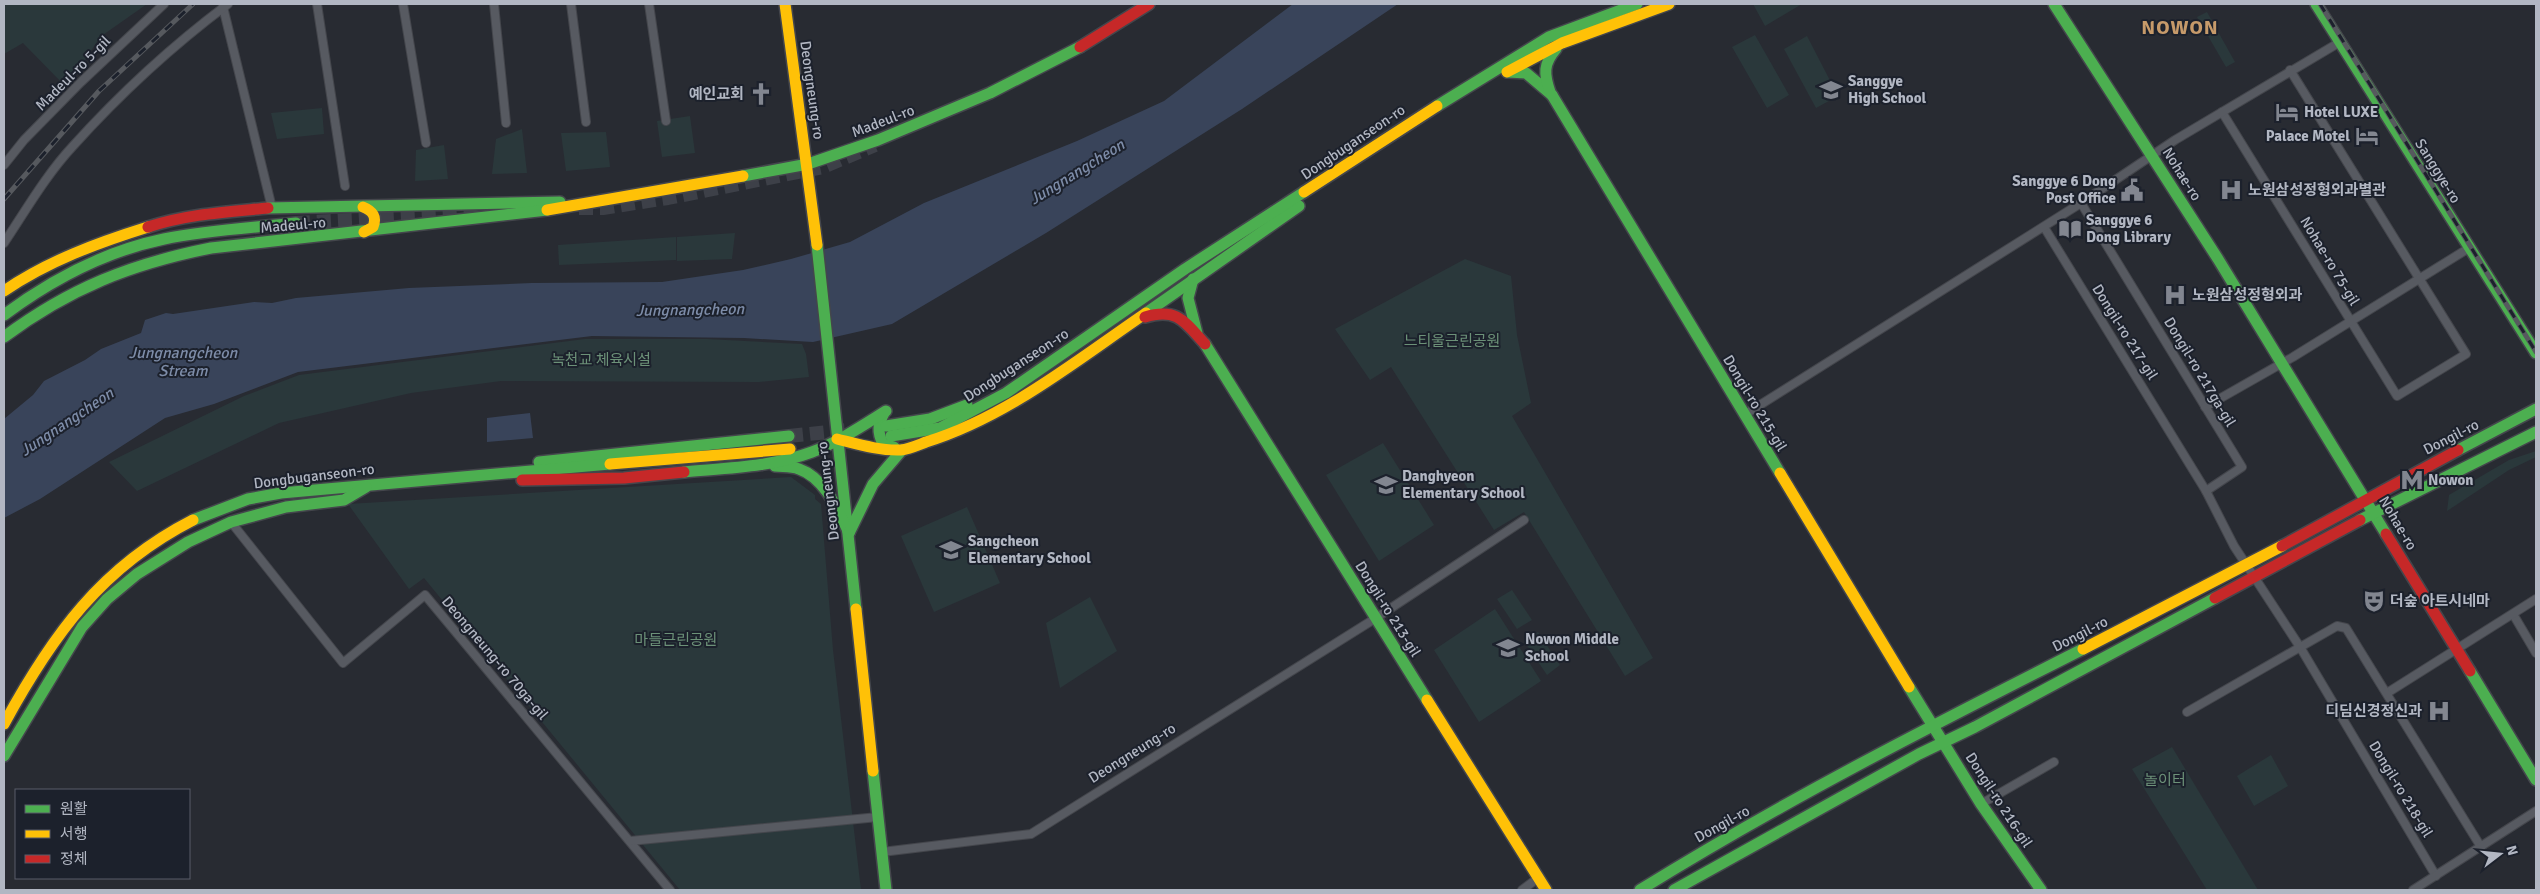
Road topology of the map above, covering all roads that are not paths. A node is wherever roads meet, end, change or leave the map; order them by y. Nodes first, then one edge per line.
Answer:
1 (164, 4) edge
2 (317, 4) edge
3 (403, 4) edge
4 (494, 4) edge
5 (571, 4) edge
6 (649, 4) edge
7 (785, 4) edge
8 (1149, 4) edge
9 (1637, 4) edge
10 (1669, 4) edge
11 (2054, 4) edge
12 (2316, 4) edge
13 (225, 6) edge
14 (2340, 42) junction
15 (1562, 43) junction
16 (2290, 70) junction
17 (1507, 72) junction
18 (1458, 91) junction
19 (1552, 95) junction
20 (2222, 112) junction
21 (666, 121) dead end
22 (506, 122) dead end
23 (586, 122) dead end
24 (426, 143) dead end
25 (2153, 156) junction
26 (808, 164) junction
27 (4, 165) edge
28 (1343, 167) junction
29 (345, 186) dead end
30 (604, 201) junction
31 (2081, 203) junction
32 (362, 206) junction
33 (272, 208) junction
34 (296, 223) tunnel mouth
35 (2044, 227) junction
36 (360, 234) junction
37 (4, 243) edge
38 (2469, 248) junction
39 (1192, 279) junction
40 (2418, 280) junction
41 (4, 291) edge
42 (1119, 314) junction
43 (4, 315) edge
44 (2351, 321) junction
45 (1131, 322) junction
46 (1097, 328) junction
47 (4, 337) edge
48 (1205, 344) junction
49 (2536, 353) edge
50 (1081, 356) junction
51 (2280, 364) junction
52 (1066, 367) junction
53 (1016, 386) junction
54 (2206, 407) junction
55 (2536, 409) edge
56 (1744, 415) junction
57 (2536, 432) edge
58 (789, 436) tunnel mouth
59 (837, 439) junction
60 (790, 449) tunnel mouth
61 (902, 450) junction
62 (761, 465) junction
63 (425, 478) junction
64 (463, 478) junction
65 (374, 484) junction
66 (2206, 491) junction
67 (2366, 500) junction
68 (2375, 514) junction
69 (1524, 520) dead end
70 (231, 522) junction
71 (849, 533) junction
72 (2247, 565) junction
73 (2256, 578) junction
74 (2536, 599) edge
75 (2512, 614) junction
76 (1376, 618) junction
77 (2300, 647) junction
78 (2456, 648) junction
79 (2536, 653) edge
80 (2387, 693) junction
81 (2187, 712) dead end
82 (4, 724) edge
83 (1933, 726) junction
84 (1943, 742) junction
85 (4, 756) edge
86 (2054, 762) dead end
87 (2536, 778) edge
88 (1981, 804) junction
89 (2536, 811) edge
90 (878, 817) junction
91 (630, 841) junction
92 (2482, 847) junction
93 (882, 852) junction
94 (2436, 876) junction
95 (1538, 878) junction
96 (670, 890) edge
97 (886, 890) edge
98 (1522, 890) edge
99 (1546, 890) edge
100 (1640, 890) edge
101 (1674, 890) edge
102 (2041, 890) edge
103 (2413, 890) edge

1 - 27 street, Madeul-ro 5-gil
2 - 29 street
3 - 24 street
4 - 22 street
5 - 23 street
6 - 21 street
7 - 26 main road, Deongneung-ro
8 - 26 main road, Madeul-ro
9 - 18 main road, Dongbuganseon-ro
10 - 15 main road
11 - 25 main road, Nohae-ro
12 - 14 main road, Sanggye-ro
13 - 33 street, Madeul-ro
13 - 37 street
14 - 16 street
14 - 38 main road, Sanggye-ro
15 - 17 main road
15 - 19 main road
16 - 20 street
16 - 40 street
17 - 18 main road
17 - 19 main road
18 - 28 main road, Dongbuganseon-ro
19 - 56 main road, Dongil-ro 215-gil
20 - 25 street
20 - 44 street, Nohae-ro 75-gil
25 - 31 street
25 - 51 main road, Nohae-ro
26 - 30 main road, Madeul-ro
26 - 59 main road, Deongneung-ro
28 - 39 main road
28 - 42 main road, Dongbuganseon-ro
30 - 32 main road, Madeul-ro
30 - 36 main road, Madeul-ro
31 - 35 street
31 - 54 street, Dongil-ro 217ga-gil
32 - 33 main road, Madeul-ro
32 - 36 main road
33 - 41 main road, Madeul-ro
34 - 43 main road
35 - 56 street
35 - 66 street, Dongil-ro 217-gil
36 - 47 main road, Madeul-ro
38 - 40 street
38 - 49 main road, Sanggye-ro
39 - 45 main road
39 - 48 main road
40 - 44 street
40 - 44 street, Nohae-ro 75-gil
42 - 46 main road, Dongbuganseon-ro
42 - 50 main road
44 - 51 street
45 - 48 main road
45 - 50 main road
46 - 53 main road, Dongbuganseon-ro
46 - 53 main road, Dongbuganseon-ro
48 - 76 main road, Dongil-ro 213-gil
50 - 52 main road
51 - 54 street
51 - 67 main road, Nohae-ro
52 - 53 main road
52 - 61 main road
54 - 66 street, Dongil-ro 217ga-gil
55 - 67 main road, Dongil-ro
56 - 83 main road, Dongil-ro 215-gil
57 - 68 main road
58 - 63 main road, Dongbuganseon-ro
59 - 61 main road
59 - 61 main road
59 - 62 main road
59 - 71 main road, Deongneung-ro
60 - 64 main road, Dongbuganseon-ro
61 - 71 main road
62 - 64 main road
62 - 71 main road
63 - 64 main road, Dongbuganseon-ro
63 - 65 main road, Dongbuganseon-ro
65 - 70 main road
65 - 82 main road, Dongbuganseon-ro
66 - 72 street, Dongil-ro 217-gil
67 - 68 main road, Nohae-ro
67 - 72 main road, Dongil-ro
68 - 73 main road
68 - 78 main road, Nohae-ro
69 - 76 street, Deongneung-ro
70 - 85 main road
70 - 91 street, Deongneung-ro 70ga-gil
71 - 90 main road, Deongneung-ro
72 - 73 street, Dongil-ro 218-gil
72 - 83 main road, Dongil-ro
73 - 77 street, Dongil-ro 218-gil
73 - 84 main road
74 - 75 street
75 - 78 street
75 - 79 street
76 - 93 street, Deongneung-ro
76 - 95 main road, Dongil-ro 213-gil
77 - 80 street
77 - 81 street
77 - 94 street, Dongil-ro 218-gil
78 - 80 street
78 - 87 main road, Nohae-ro
80 - 92 street
83 - 84 main road, Dongil-ro 216-gil
83 - 100 main road, Dongil-ro
84 - 88 main road, Dongil-ro 216-gil
84 - 101 main road
86 - 88 street
88 - 102 main road, Dongil-ro 216-gil
89 - 92 street
90 - 91 street
90 - 93 main road, Deongneung-ro
91 - 96 street, Deongneung-ro 70ga-gil
92 - 94 street
93 - 97 main road, Deongneung-ro
94 - 103 street
95 - 98 street
95 - 99 main road, Dongil-ro 213-gil

